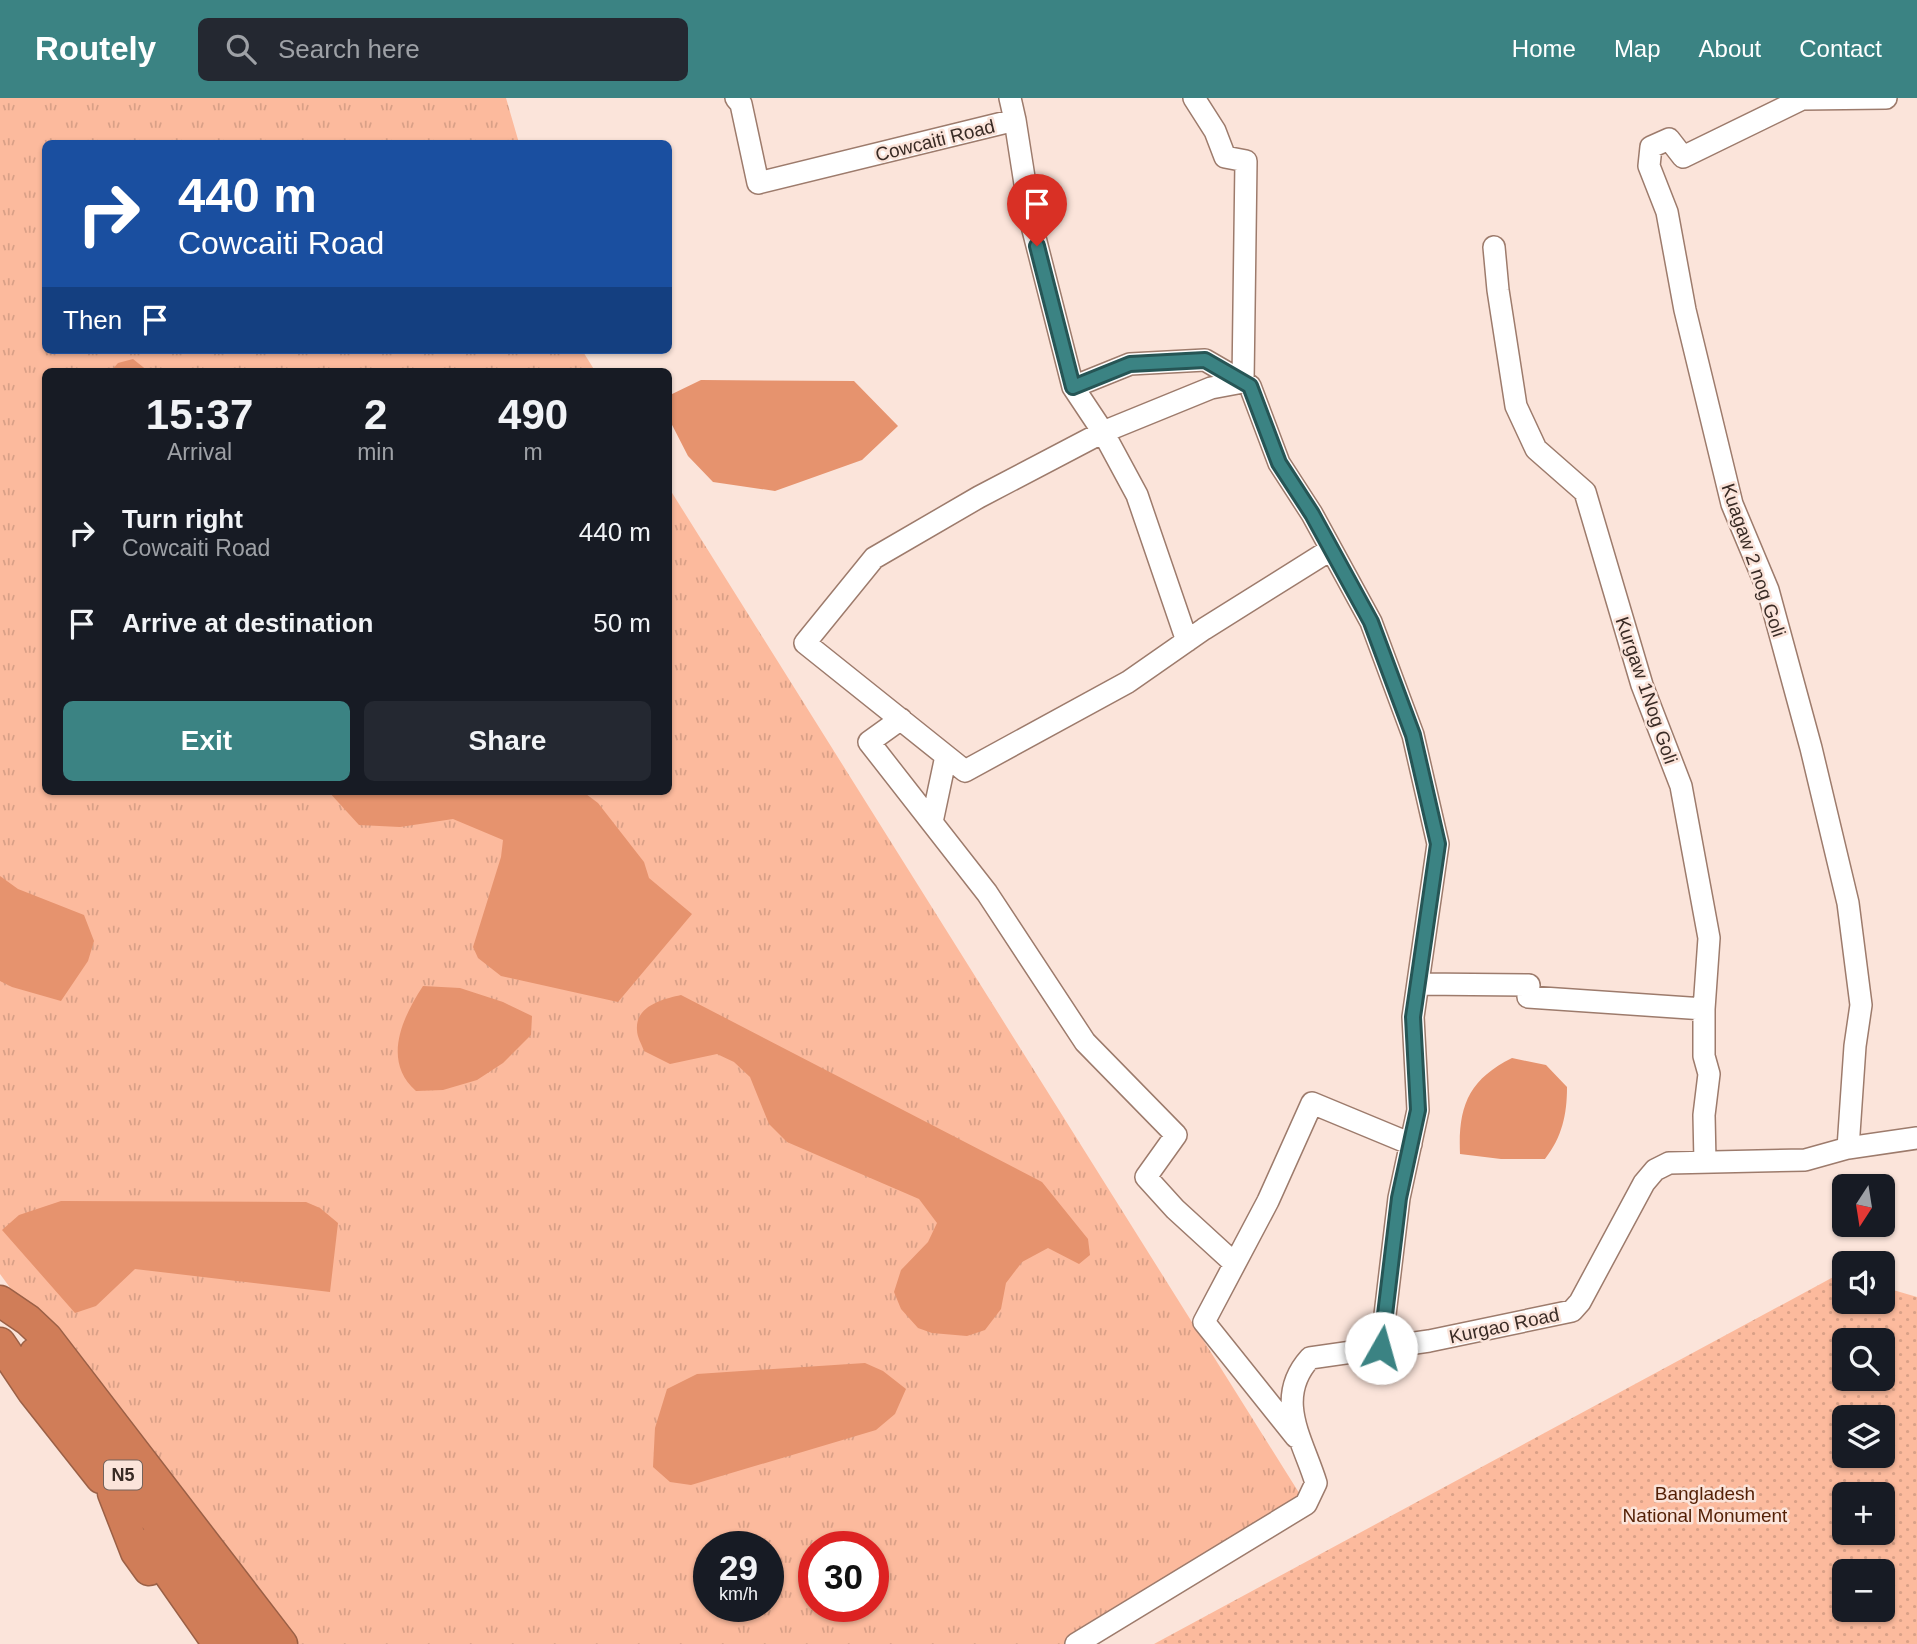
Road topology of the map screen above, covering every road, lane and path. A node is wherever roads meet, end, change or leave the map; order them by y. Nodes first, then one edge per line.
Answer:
1 (736, 98) edge
2 (1010, 98) edge
3 (1195, 98) edge
4 (1886, 98) edge
5 (1015, 120) junction
6 (1494, 247) dead end
7 (1243, 382) junction
8 (1073, 387) junction
9 (1103, 432) junction
10 (1331, 550) junction
11 (1187, 641) junction
12 (901, 719) junction
13 (946, 756) junction
14 (932, 822) junction
15 (1418, 984) junction
16 (1704, 1009) junction
17 (1917, 1138) edge
18 (1410, 1144) junction
19 (1848, 1148) junction
20 (1705, 1162) junction
21 (1234, 1263) junction
22 (0, 1303) edge
23 (0, 1343) edge
24 (1381, 1348) junction
25 (1298, 1439) junction
26 (113, 1493) junction
27 (203, 1644) edge
28 (218, 1644) edge
29 (248, 1644) edge
30 (282, 1644) edge
31 (1076, 1644) edge

1 - 5 street, Cowcaiti Road
2 - 5 street
3 - 7 street
4 - 19 street, Kuagaw 2 nog Goli
5 - 8 street, Cowcaiti Road
6 - 16 street, Kurgaw 1Nog Goli
7 - 8 street
7 - 9 street
7 - 10 street
8 - 9 street, Cowcaiti Road
9 - 11 street, Cowcaiti Road
9 - 12 street
10 - 11 street
10 - 15 street
11 - 13 street
12 - 13 street
12 - 14 street
13 - 14 street
14 - 21 street
15 - 16 street
15 - 18 street
16 - 20 street, Kurgaw 1Nog Goli
17 - 19 street, Kurgao Road
18 - 21 street
18 - 24 street
19 - 20 street, Kurgao Road
20 - 24 street, Kurgao Road
21 - 25 street
22 - 29 highway, N5
22 - 30 highway
23 - 26 highway, N5
24 - 25 street, Kurgao Road
25 - 31 street, Kurgao Road
26 - 27 highway
26 - 28 highway, N5

